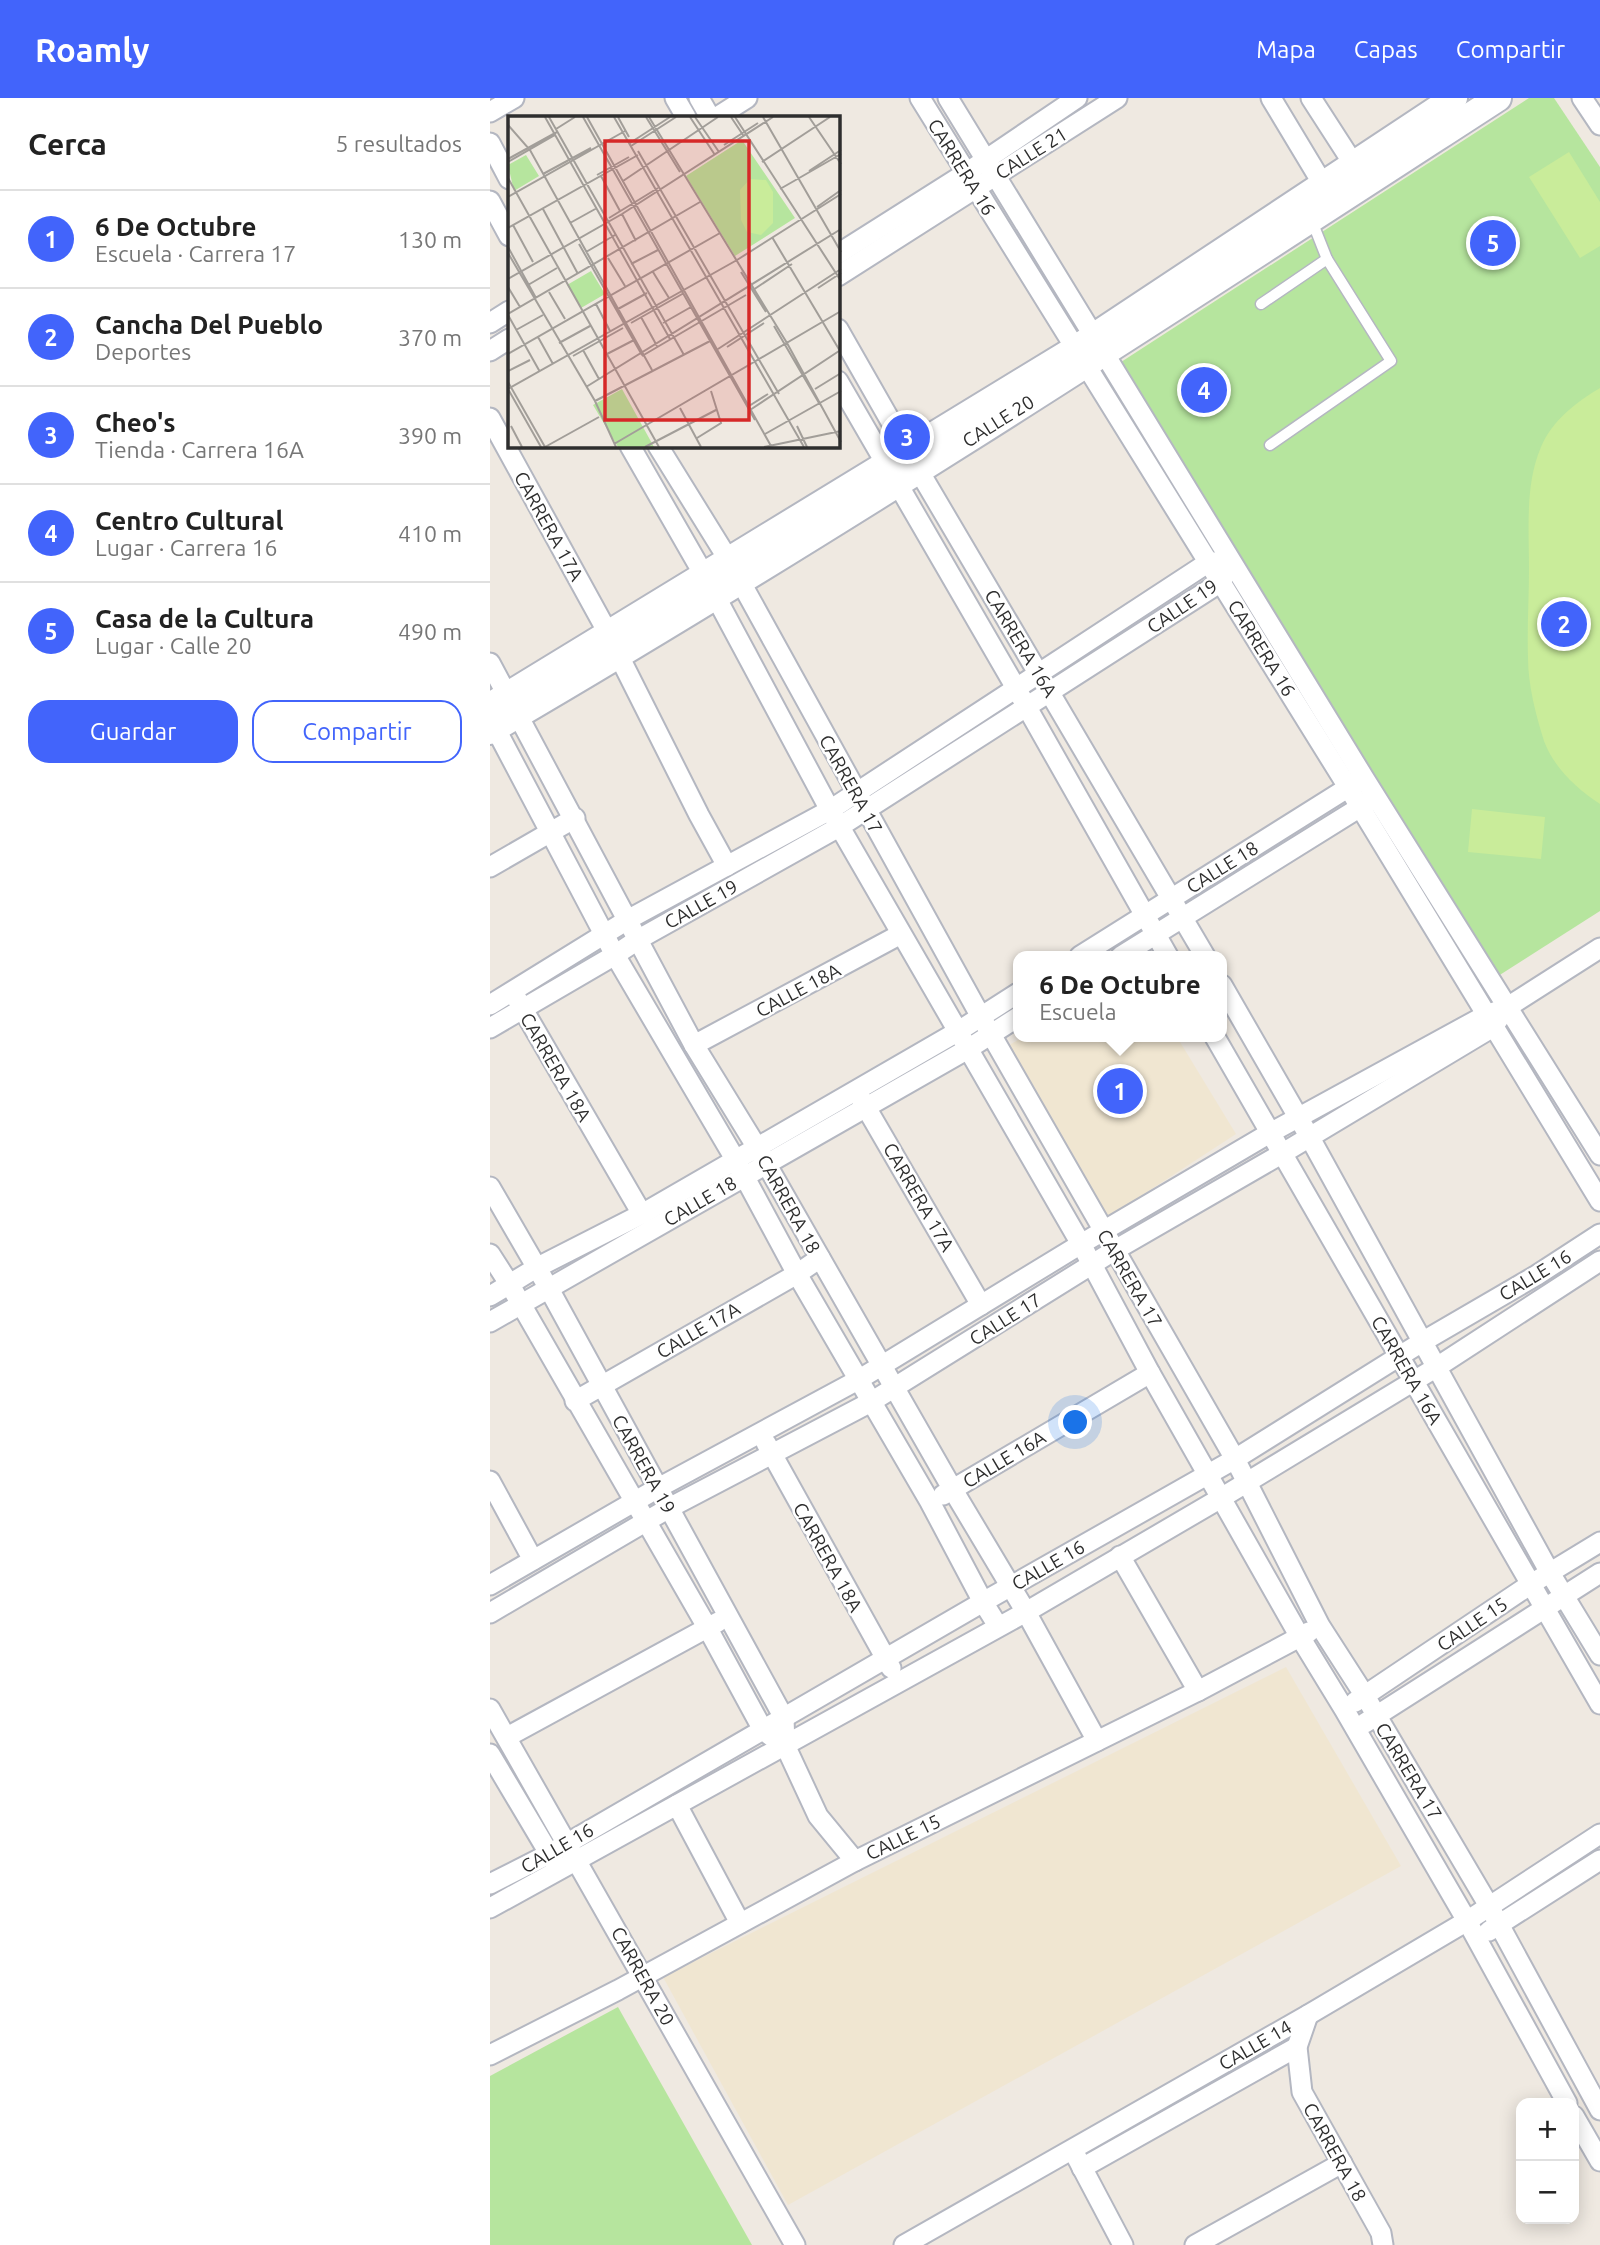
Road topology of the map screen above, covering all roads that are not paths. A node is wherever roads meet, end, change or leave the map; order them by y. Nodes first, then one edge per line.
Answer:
1 (514, 98) edge
2 (747, 98) edge
3 (920, 98) edge
4 (948, 98) edge
5 (1077, 98) edge
6 (1117, 98) edge
7 (1271, 98) edge
8 (1311, 98) edge
9 (1454, 98) edge
10 (1498, 98) edge
11 (1582, 98) edge
12 (688, 104) edge
13 (490, 112) edge
14 (708, 116) edge
15 (719, 116) edge
16 (1600, 125) edge
17 (490, 143) edge
18 (991, 167) junction
19 (1361, 174) junction
20 (508, 177) edge
21 (971, 180) junction
22 (1330, 195) junction
23 (490, 201) edge
24 (1311, 220) junction
25 (508, 234) edge
26 (840, 253) edge
27 (1328, 259) junction
28 (840, 275) edge
29 (1261, 304) dead end
30 (508, 312) edge
31 (490, 323) edge
32 (840, 333) edge
33 (508, 340) edge
34 (1090, 350) junction
35 (490, 351) edge
36 (840, 384) edge
37 (490, 418) edge
38 (1270, 446) dead end
39 (630, 448) edge
40 (659, 448) edge
41 (903, 467) junction
42 (1209, 562) junction
43 (1233, 562) junction
44 (734, 570) junction
45 (1221, 582) junction
46 (710, 585) junction
47 (614, 644) junction
48 (490, 663) edge
49 (1045, 683) junction
50 (1016, 688) junction
51 (1027, 707) junction
52 (499, 715) edge
53 (1356, 783) junction
54 (856, 792) junction
55 (1368, 802) junction
56 (866, 810) junction
57 (575, 818) junction
58 (834, 818) junction
59 (550, 834) junction
60 (727, 866) junction
61 (490, 867) edge
62 (1171, 899) junction
63 (1145, 917) junction
64 (629, 919) junction
65 (1183, 919) junction
66 (901, 934) junction
67 (604, 936) junction
68 (1156, 936) junction
69 (639, 939) junction
70 (1600, 948) edge
71 (1088, 951) edge
72 (1130, 951) edge
73 (1165, 951) edge
74 (1202, 951) edge
75 (615, 955) junction
76 (513, 992) junction
77 (1227, 994) edge
78 (1013, 998) edge
79 (490, 1005) edge
80 (1506, 1008) junction
81 (523, 1010) junction
82 (1013, 1018) edge
83 (1489, 1021) junction
84 (985, 1025) junction
85 (490, 1028) edge
86 (957, 1031) junction
87 (1218, 1042) edge
88 (694, 1045) junction
89 (968, 1049) junction
90 (861, 1098) junction
91 (1298, 1117) junction
92 (1270, 1133) junction
93 (1309, 1136) junction
94 (1283, 1153) junction
95 (761, 1154) junction
96 (1600, 1155) edge
97 (740, 1167) junction
98 (490, 1187) edge
99 (1600, 1201) edge
100 (642, 1214) junction
101 (1103, 1231) junction
102 (1600, 1234) edge
103 (1081, 1244) junction
104 (1115, 1250) junction
105 (490, 1254) edge
106 (820, 1258) junction
107 (1600, 1261) edge
108 (1091, 1266) junction
109 (536, 1268) junction
110 (797, 1274) junction
111 (510, 1285) junction
112 (548, 1287) junction
113 (490, 1296) edge
114 (520, 1305) junction
115 (981, 1305) junction
116 (490, 1322) edge
117 (1422, 1342) junction
118 (1399, 1357) junction
119 (883, 1365) junction
120 (1437, 1367) junction
121 (1150, 1373) junction
122 (858, 1380) junction
123 (1413, 1381) junction
124 (601, 1386) junction
125 (895, 1387) junction
126 (575, 1401) junction
127 (871, 1402) junction
128 (760, 1432) junction
129 (771, 1454) junction
130 (1235, 1459) junction
131 (1208, 1474) junction
132 (490, 1482) edge
133 (1247, 1482) junction
134 (658, 1488) junction
135 (953, 1490) junction
136 (1222, 1498) junction
137 (634, 1502) junction
138 (930, 1502) junction
139 (669, 1508) junction
140 (645, 1522) junction
141 (1600, 1542) edge
142 (1120, 1556) junction
143 (533, 1560) junction
144 (1550, 1573) junction
145 (1600, 1573) edge
146 (1531, 1584) junction
147 (490, 1585) edge
148 (1010, 1586) junction
149 (1565, 1596) junction
150 (983, 1602) junction
151 (1544, 1606) junction
152 (1026, 1612) junction
153 (490, 1613) edge
154 (728, 1617) junction
155 (998, 1626) junction
156 (1320, 1626) junction
157 (706, 1628) junction
158 (1300, 1637) junction
159 (1600, 1655) edge
160 (885, 1659) junction
161 (899, 1680) junction
162 (1198, 1691) junction
163 (1365, 1696) junction
164 (1600, 1704) edge
165 (490, 1709) edge
166 (1345, 1709) junction
167 (1376, 1715) junction
168 (784, 1718) junction
169 (1356, 1729) junction
170 (762, 1730) junction
171 (507, 1737) junction
172 (1097, 1741) junction
173 (785, 1745) junction
174 (490, 1754) edge
175 (677, 1805) junction
176 (1600, 1834) edge
177 (567, 1842) junction
178 (1600, 1860) edge
179 (577, 1861) junction
180 (855, 1861) junction
181 (554, 1862) junction
182 (490, 1884) edge
183 (490, 1908) edge
184 (1494, 1915) junction
185 (1467, 1921) junction
186 (740, 1923) junction
187 (1477, 1940) junction
188 (643, 1976) junction
189 (1308, 2015) junction
190 (1297, 2047) junction
191 (490, 2055) edge
192 (1564, 2098) edge
193 (1600, 2110) edge
194 (1579, 2122) edge
195 (1594, 2140) edge
196 (1072, 2149) junction
197 (1600, 2161) edge
198 (1342, 2163) junction
199 (1082, 2168) junction
200 (795, 2245) edge
201 (904, 2245) edge
202 (1123, 2245) edge
203 (1195, 2245) edge
204 (1383, 2245) edge

1 - 13 street
2 - 15 street
3 - 21 street, CARRERA 16
4 - 18 street, CARRERA 16
5 - 18 street, CALLE 21
6 - 18 street, CALLE 21
7 - 22 street
8 - 19 street
9 - 19 street, CALLE 20
10 - 19 street, CALLE 20
11 - 16 street
12 - 14 street
17 - 20 street
18 - 21 street, CALLE 21
18 - 34 street, CARRERA 16
19 - 22 street, CALLE 20
21 - 26 street, CALLE 21
21 - 28 street, CALLE 21
21 - 34 street, CARRERA 16
22 - 24 street, CALLE 20
22 - 34 street, CALLE 20
23 - 25 street
24 - 27 lane
24 - 34 street, CALLE 20
27 - 29 lane
27 - 38 lane
30 - 31 street
32 - 41 street, CARRERA 16A
33 - 35 street
34 - 41 street, CALLE 20
34 - 42 street, CARRERA 16
34 - 43 street, CARRERA 16
36 - 41 street, CARRERA 16A
37 - 47 street, CARRERA 17A
39 - 46 street, CARRERA 17
40 - 44 street, CARRERA 17
41 - 44 street, CALLE 20
41 - 49 street, CARRERA 16A
41 - 50 street, CARRERA 16A
42 - 43 street, CALLE 19
42 - 45 street, CARRERA 16
42 - 49 street, CALLE 19
43 - 45 street, CALLE 19
43 - 53 street, CARRERA 16
44 - 46 street, CALLE 20
44 - 54 street, CARRERA 17
45 - 49 street, CALLE 19
45 - 53 street, CARRERA 16
46 - 47 street, CALLE 20
46 - 58 street, CARRERA 17
47 - 52 street, CALLE 20
47 - 60 street, CARRERA 17A
48 - 52 street, CARRERA 18
49 - 50 street, CALLE 19
49 - 51 street, CALLE 19
49 - 62 street, CARRERA 16A
50 - 51 street, CARRERA 16A
50 - 54 street, CALLE 19
51 - 56 street, CALLE 19
51 - 63 street, CARRERA 16A
52 - 57 street, CARRERA 18
52 - 59 street, CARRERA 18
53 - 55 street, CARRERA 16
53 - 62 street, CALLE 18
54 - 56 street, CARRERA 17
54 - 58 street, CALLE 19
55 - 65 street, CALLE 18
55 - 80 street, CARRERA 16
55 - 83 street, CARRERA 16
56 - 58 street, CALLE 19
56 - 84 street, CARRERA 17
57 - 59 street
57 - 64 street, CARRERA 18
58 - 60 street, CALLE 19
58 - 66 street, CARRERA 17
58 - 69 street, CALLE 19
59 - 61 street
59 - 67 street, CARRERA 18
60 - 64 street, CALLE 19
62 - 63 street, CALLE 18
62 - 65 street, CARRERA 16A
63 - 68 street, CARRERA 16A
63 - 71 street, CALLE 18
64 - 67 street, CALLE 19
64 - 69 street, CARRERA 18
65 - 68 street, CALLE 18
65 - 74 street, CARRERA 16A
66 - 86 street, CARRERA 17
66 - 88 street, CALLE 18A
67 - 75 street, CARRERA 18
67 - 76 street, CALLE 19
68 - 72 street, CALLE 18
68 - 73 street, CARRERA 16A
69 - 75 street, CALLE 19
69 - 88 street, CARRERA 18
70 - 80 street, CALLE 17
75 - 81 street, CALLE 19
75 - 97 street, CARRERA 18
76 - 79 street, CALLE 19
76 - 81 street, CARRERA 18A
77 - 91 street, CARRERA 16A
78 - 84 street, CALLE 18
80 - 83 street, CALLE 17
80 - 96 street, CARRERA 16
81 - 85 street, CALLE 19
81 - 100 street, CARRERA 18A
82 - 84 street, CALLE 18
83 - 91 street, CALLE 17
83 - 93 street, CALLE 17
83 - 99 street, CARRERA 16
84 - 86 street, CALLE 18
84 - 89 street, CALLE 18
84 - 101 street, CARRERA 17
86 - 89 street, CARRERA 17
86 - 90 street, CALLE 18
87 - 92 street, CARRERA 16A
88 - 95 street, CARRERA 18
89 - 90 street, CALLE 18
89 - 103 street, CARRERA 17
90 - 95 street, CALLE 18
90 - 115 street, CARRERA 17A
91 - 92 street, CALLE 17
91 - 93 street, CARRERA 16A
92 - 94 street, CARRERA 16A
92 - 101 street, CALLE 17
93 - 94 street, CALLE 17
93 - 117 street, CARRERA 16A
94 - 104 street, CALLE 17
94 - 118 street, CARRERA 16A
95 - 97 street, CALLE 18
95 - 106 street, CARRERA 18
97 - 100 street, CALLE 18
97 - 110 street, CARRERA 18
97 - 112 street, CALLE 18
98 - 109 street, CARRERA 19
100 - 109 street, CALLE 18
101 - 103 street, CALLE 17
101 - 104 street, CARRERA 17
102 - 117 street, CALLE 16
103 - 108 street, CARRERA 17
103 - 115 street, CALLE 17
104 - 108 street, CALLE 17
104 - 130 street, CARRERA 17
105 - 111 street, CARRERA 19
106 - 110 street, CALLE 17A
106 - 119 street, CARRERA 18
107 - 120 street, CALLE 16
108 - 121 street, CARRERA 17
108 - 125 street, CALLE 17
109 - 111 street, CALLE 18
109 - 112 street, CARRERA 19
110 - 122 street, CARRERA 18
110 - 124 street, CALLE 17A
111 - 113 street, CALLE 18
111 - 114 street, CARRERA 19
112 - 114 street, CALLE 18
112 - 124 street, CARRERA 19
114 - 116 street, CALLE 18
114 - 126 street, CARRERA 19
115 - 119 street, CALLE 17
117 - 118 street, CALLE 16
117 - 120 street, CARRERA 16A
118 - 123 street, CARRERA 16A
118 - 130 street, CALLE 16
119 - 122 street, CALLE 17
119 - 125 street, CARRERA 18
120 - 123 street, CALLE 16
120 - 144 street, CARRERA 16A
121 - 131 street, CARRERA 17
121 - 135 street, CALLE 16A
122 - 127 street, CARRERA 18
122 - 128 street, CALLE 17
123 - 133 street, CALLE 16
123 - 146 street, CARRERA 16A
124 - 126 street, CALLE 17A
124 - 134 street, CARRERA 19
125 - 127 street, CALLE 17
125 - 135 street, CARRERA 18
126 - 137 street, CARRERA 19
127 - 129 street, CALLE 17
127 - 138 street, CARRERA 18
128 - 129 street, CARRERA 18A
128 - 134 street, CALLE 17
129 - 139 street, CALLE 17
129 - 160 street, CARRERA 18A
130 - 131 street, CALLE 16
130 - 133 street, CARRERA 17
131 - 136 street, CARRERA 17
131 - 148 street, CALLE 16
132 - 143 street
133 - 136 street, CALLE 16
133 - 156 street, CARRERA 17
134 - 137 street, CALLE 17
134 - 139 street, CARRERA 19
135 - 138 street, CALLE 16A
135 - 148 street, CARRERA 18
136 - 142 street, CALLE 16
136 - 158 street, CARRERA 17
137 - 140 street, CARRERA 19
137 - 143 street, CALLE 17
138 - 150 street, CARRERA 18
139 - 140 street, CALLE 17
139 - 154 street, CARRERA 19
140 - 153 street, CALLE 17
140 - 157 street, CARRERA 19
141 - 144 street, CALLE 15
142 - 152 street, CALLE 16
142 - 162 street
143 - 147 street, CALLE 17
144 - 146 street, CALLE 15
144 - 149 street, CARRERA 16A
145 - 149 street, CALLE 15
146 - 151 street, CARRERA 16A
146 - 163 street, CALLE 15
148 - 150 street, CALLE 16
148 - 152 street, CARRERA 18
149 - 151 street, CALLE 15
149 - 159 street, CARRERA 16A
150 - 155 street, CARRERA 18
150 - 160 street, CALLE 16
151 - 164 street, CARRERA 16A
151 - 167 street, CALLE 15
152 - 155 street, CALLE 16
152 - 172 street, CARRERA 18
154 - 157 street
154 - 168 street, CARRERA 19
155 - 161 street, CALLE 16
156 - 158 street, CALLE 15
156 - 163 street, CARRERA 17
157 - 170 street, CARRERA 19
157 - 171 street
158 - 162 street, CALLE 15
158 - 166 street, CARRERA 17
160 - 161 street, CARRERA 18A
160 - 168 street, CALLE 16
161 - 173 street, CALLE 16
162 - 172 street, CALLE 15
163 - 166 street, CALLE 15
163 - 167 street, CARRERA 17
165 - 171 street, CARRERA 20
166 - 169 street, CARRERA 17
167 - 169 street, CALLE 15
167 - 184 street, CARRERA 17
168 - 170 street, CALLE 16
168 - 173 street, CARRERA 19
169 - 185 street, CARRERA 17
170 - 173 street, CARRERA 19
170 - 177 street, CALLE 16
171 - 177 street, CARRERA 20
172 - 180 street, CALLE 15
173 - 175 street, CALLE 16
173 - 180 street, CARRERA 19
174 - 181 street
175 - 179 street, CALLE 16
175 - 186 street
176 - 184 street, CALLE 14
177 - 179 street, CARRERA 20
177 - 181 street, CALLE 16
178 - 184 street, CALLE 14
179 - 181 street, CALLE 16
179 - 188 street, CARRERA 20
180 - 186 street, CALLE 15
181 - 182 street, CALLE 16
181 - 183 street, CALLE 16
184 - 185 street, CALLE 14
184 - 187 street, CALLE 14
184 - 193 street, CARRERA 17
185 - 187 street, CARRERA 17
185 - 189 street, CALLE 14
186 - 188 street, CALLE 15
187 - 192 street, CARRERA 17
188 - 191 street, CALLE 15
188 - 200 street, CARRERA 20
189 - 190 street, CARRERA 18
189 - 196 street, CALLE 14
190 - 198 street, CARRERA 18
190 - 199 street, CALLE 14
194 - 195 street
195 - 197 street
196 - 199 street
196 - 201 street, CALLE 14
198 - 203 street
198 - 204 street, CARRERA 18
199 - 202 street

